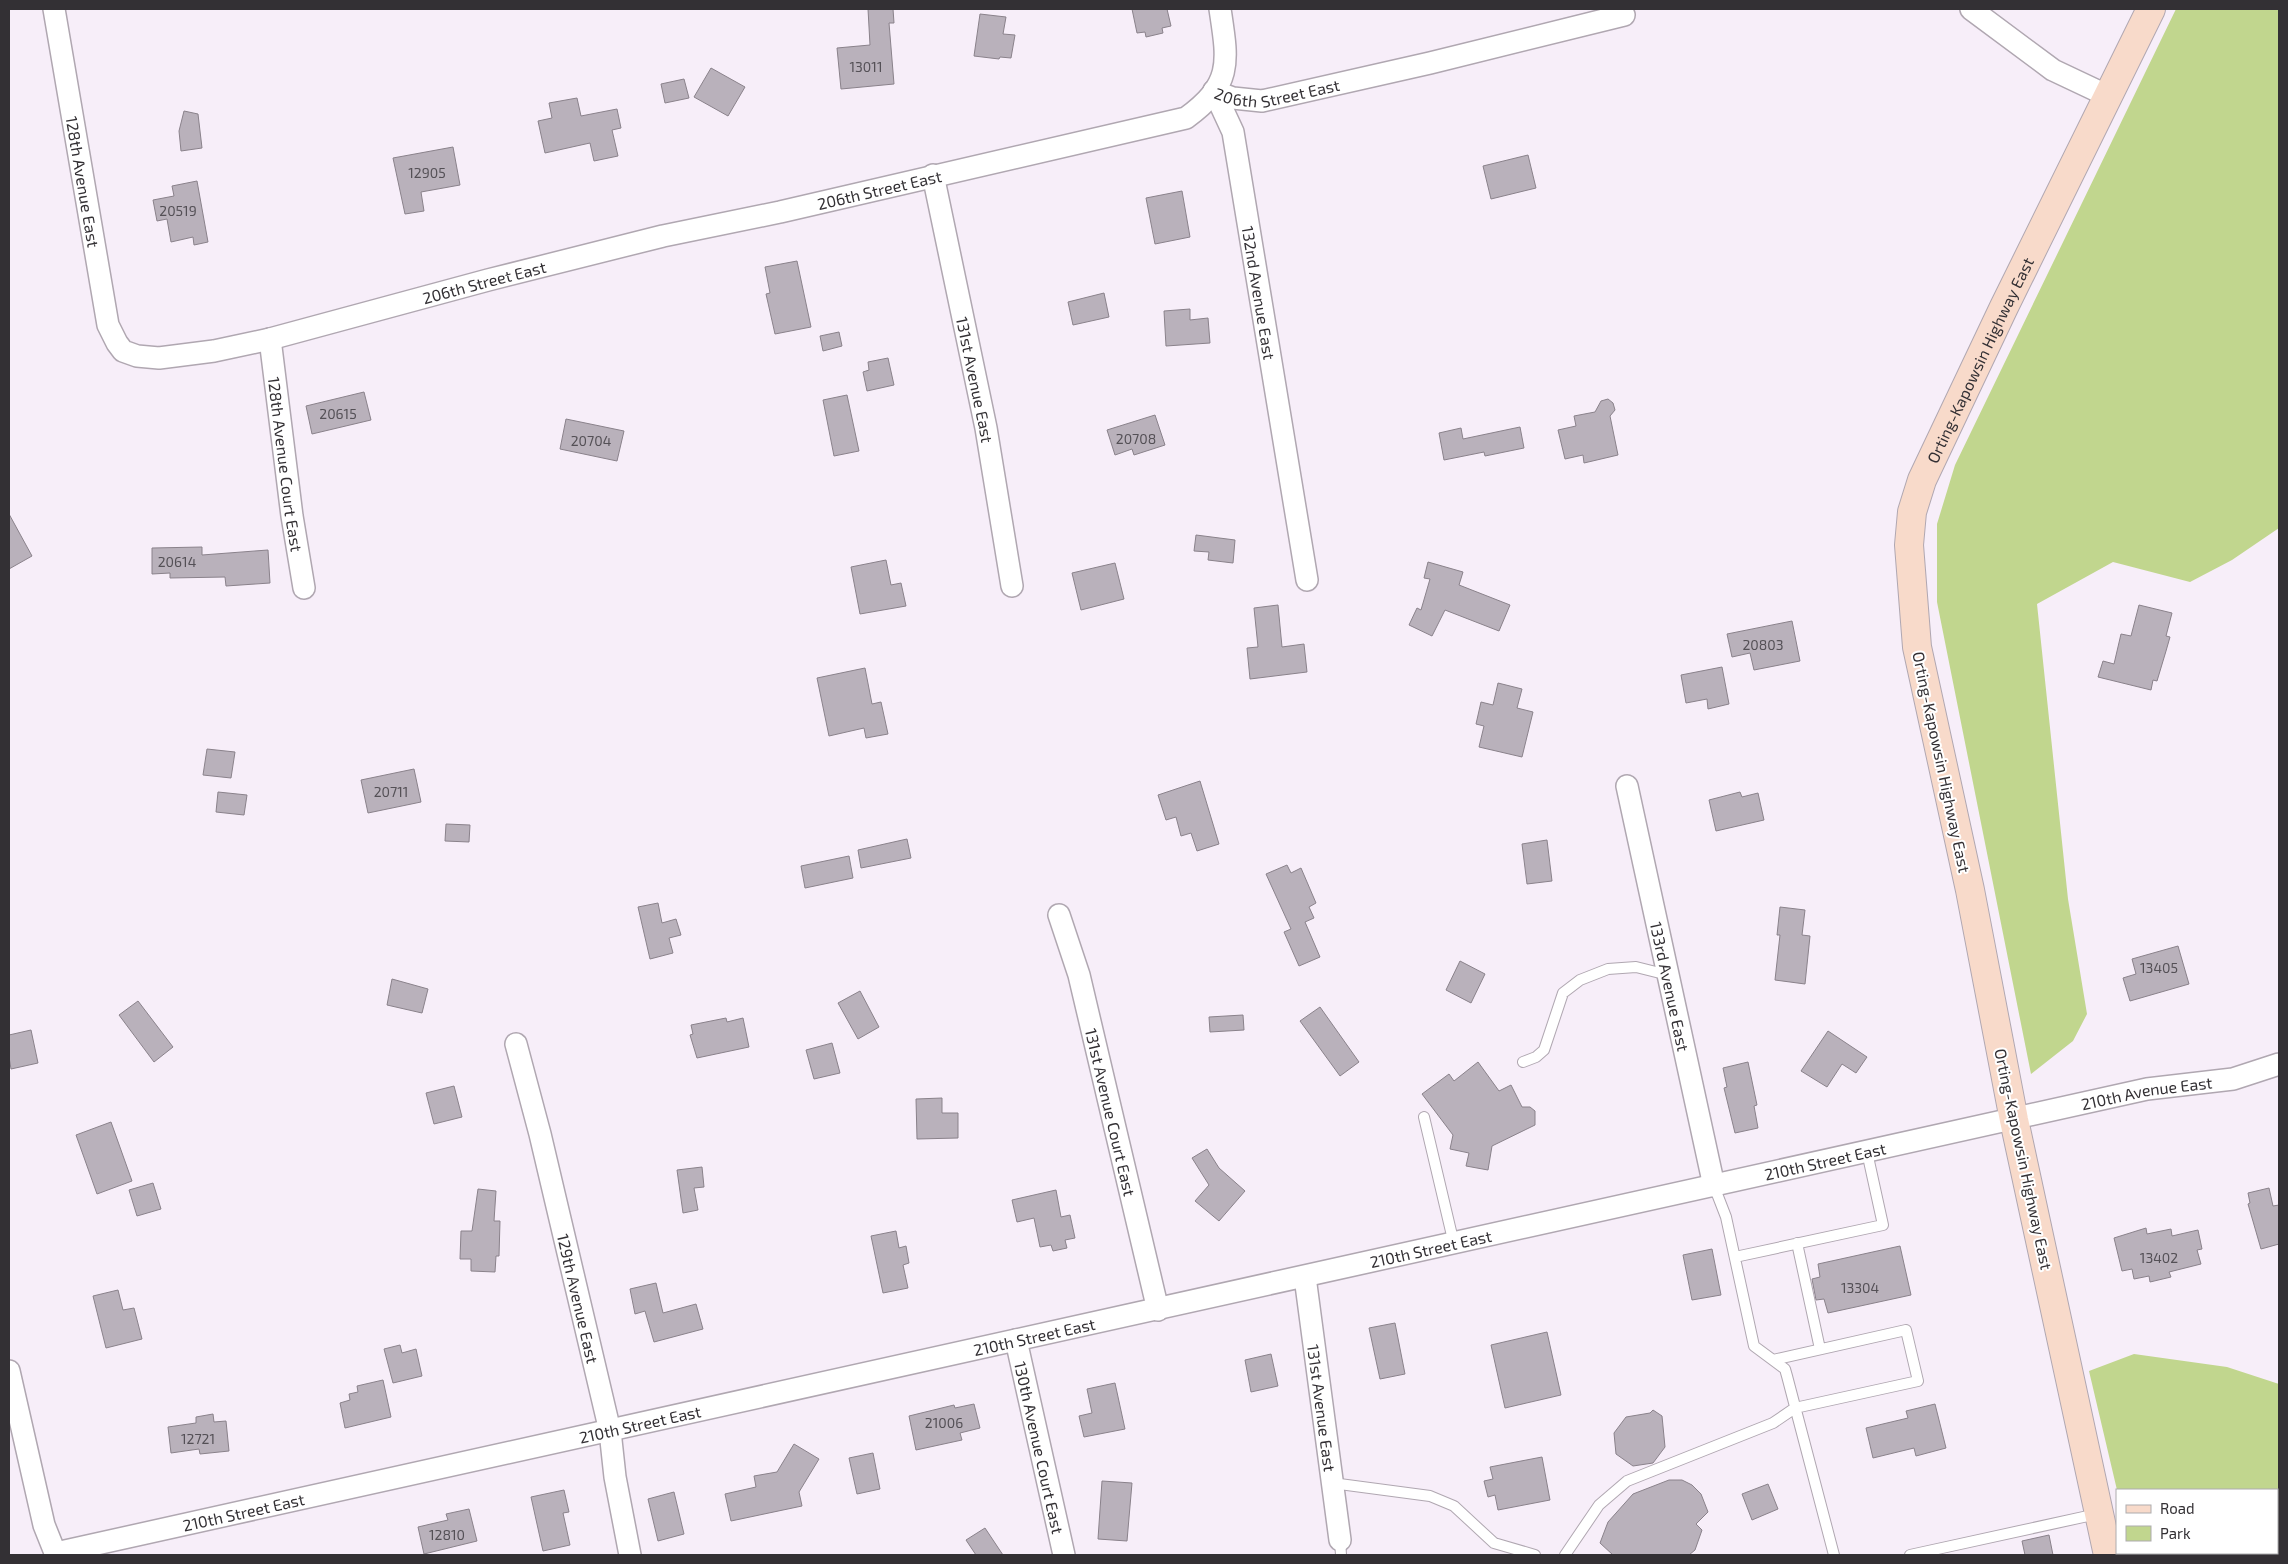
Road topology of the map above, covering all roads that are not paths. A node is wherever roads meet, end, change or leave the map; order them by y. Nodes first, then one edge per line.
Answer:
1 (54, 9) edge
2 (1220, 9) edge
3 (1971, 9) edge
4 (2151, 9) edge
5 (1624, 15) dead end
6 (1214, 91) junction
7 (2108, 96) junction
8 (933, 175) junction
9 (270, 340) junction
10 (123, 351) joint
11 (1307, 580) dead end
12 (1012, 586) dead end
13 (304, 588) dead end
14 (1627, 786) dead end
15 (1059, 915) dead end
16 (1668, 975) junction
17 (516, 1044) dead end
18 (1523, 1062) dead end
19 (2279, 1064) edge
20 (1424, 1117) dead end
21 (2014, 1120) junction
22 (1867, 1152) junction
23 (1714, 1186) junction
24 (1797, 1243) junction
25 (1454, 1244) junction
26 (1735, 1257) junction
27 (1305, 1278) junction
28 (1158, 1310) junction
29 (1016, 1340) junction
30 (1820, 1349) junction
31 (1773, 1360) junction
32 (9, 1371) edge
33 (1795, 1408) junction
34 (610, 1432) junction
35 (1332, 1483) junction
36 (2099, 1514) junction
37 (1340, 1548) edge
38 (56, 1554) edge
39 (630, 1555) edge
40 (1064, 1555) edge
41 (1536, 1555) edge
42 (1565, 1555) edge
43 (1834, 1555) edge
44 (1910, 1555) edge
45 (2108, 1555) edge

1 - 10 street, 128th Avenue East
2 - 6 street
3 - 7 street
4 - 7 main road, Orting-Kapowsin Highway East
5 - 6 street, 206th Street East
6 - 8 street, 206th Street East
6 - 11 street, 132nd Avenue East
7 - 21 main road, Orting-Kapowsin Highway East
8 - 9 street, 206th Street East
8 - 12 street, 131st Avenue East
9 - 10 street, 206th Street East
9 - 13 street, 128th Avenue Court East
14 - 16 street, 133rd Avenue East
15 - 28 street, 131st Avenue Court East
16 - 18 lane
16 - 23 street, 133rd Avenue East
17 - 34 street, 129th Avenue East
19 - 21 street, 210th Avenue East
20 - 25 lane
21 - 22 street, 210th Street East
21 - 36 main road, Orting-Kapowsin Highway East
22 - 23 street, 210th Street East
22 - 24 lane
23 - 25 street, 210th Street East
23 - 26 lane
24 - 26 lane
24 - 30 lane
25 - 27 street, 210th Street East
26 - 31 lane
27 - 28 street, 210th Street East
27 - 35 street, 131st Avenue East
28 - 29 street, 210th Street East
29 - 34 street, 210th Street East
29 - 40 street, 130th Avenue Court East
30 - 31 lane
30 - 33 lane
31 - 33 lane
32 - 38 street
33 - 42 lane
33 - 43 lane
34 - 38 street, 210th Street East
34 - 39 street, 129th Avenue East
35 - 37 street, 131st Avenue East
35 - 41 lane
36 - 44 lane
36 - 45 main road, Orting-Kapowsin Highway East

